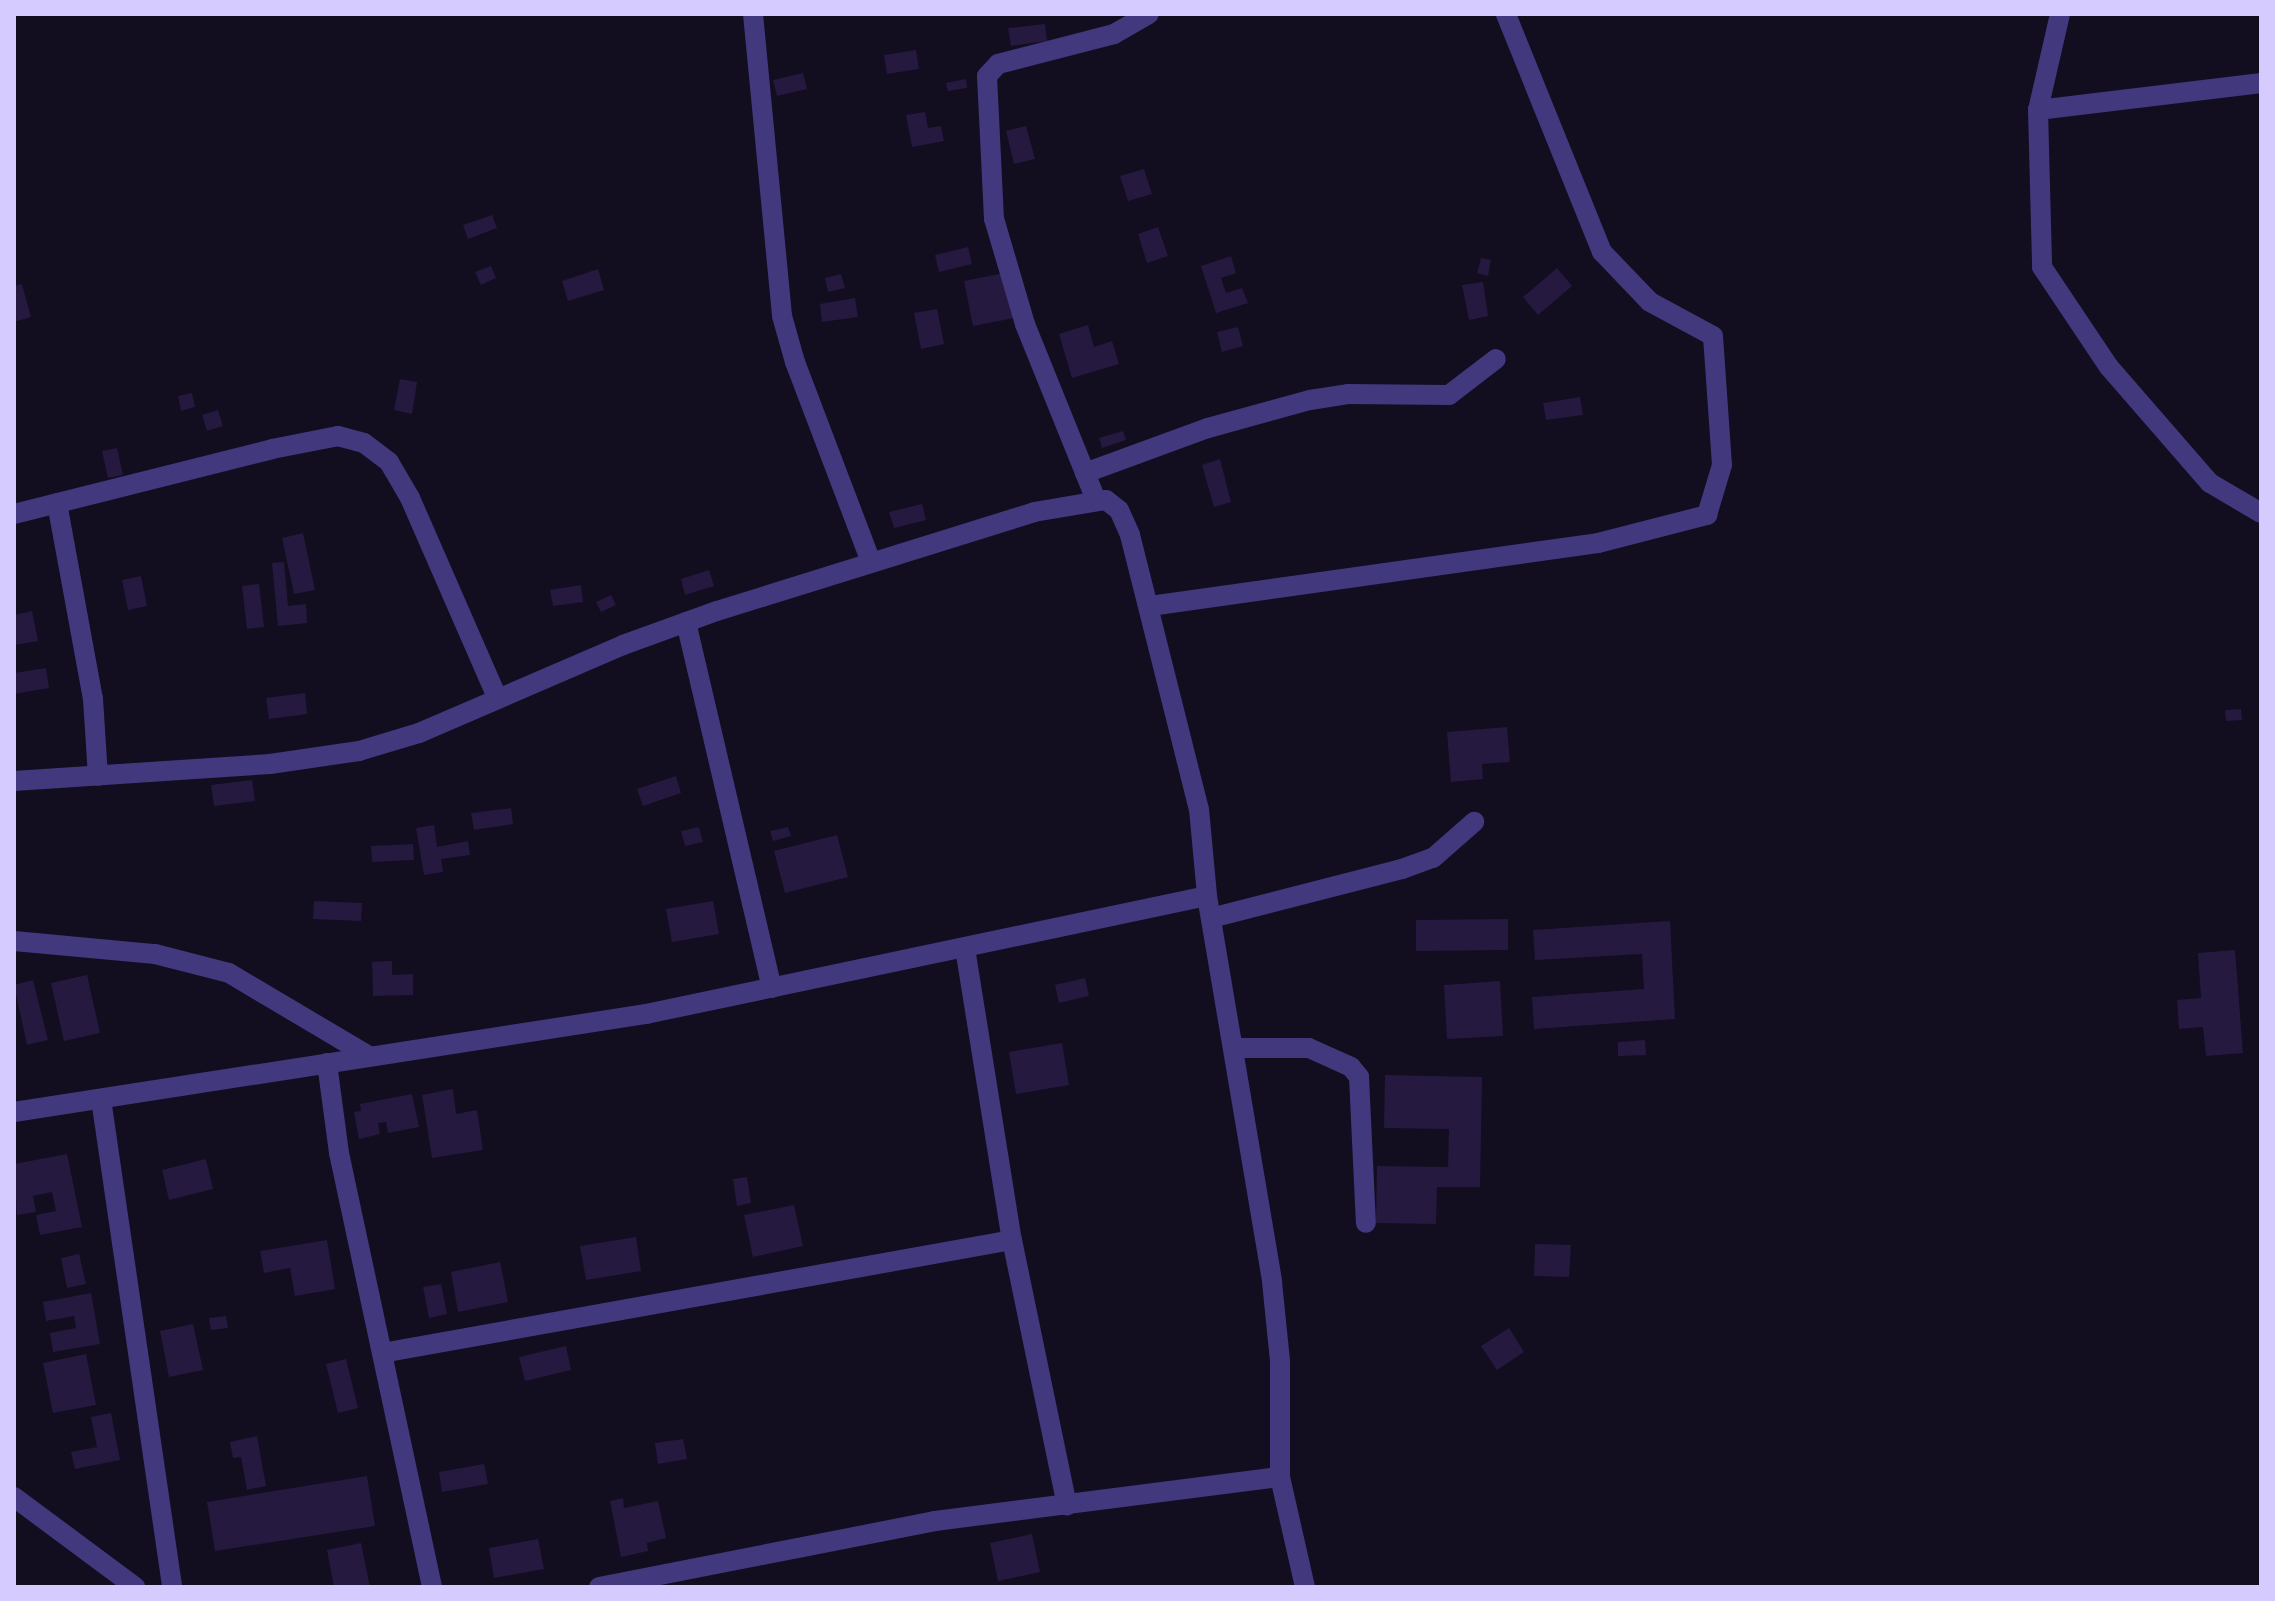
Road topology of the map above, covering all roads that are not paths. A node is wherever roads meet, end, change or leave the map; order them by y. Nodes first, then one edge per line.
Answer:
1 (753, 14) edge
2 (1149, 14) edge
3 (1506, 14) edge
4 (2060, 14) edge
5 (2261, 83) edge
6 (2038, 110) junction
7 (1496, 359) dead end
8 (1085, 473) junction
9 (1096, 500) junction
10 (57, 503) junction
11 (2261, 513) edge
12 (14, 514) edge
13 (871, 562) junction
14 (1150, 606) junction
15 (686, 622) junction
16 (498, 699) junction
17 (98, 776) junction
18 (14, 781) edge
19 (1474, 822) dead end
20 (1207, 896) junction
21 (1211, 918) junction
22 (14, 941) edge
23 (965, 948) junction
24 (772, 988) junction
25 (1236, 1048) junction
26 (369, 1056) junction
27 (327, 1063) junction
28 (101, 1099) junction
29 (14, 1112) edge
30 (1366, 1223) dead end
31 (1012, 1240) junction
32 (382, 1353) junction
33 (1280, 1477) junction
34 (14, 1497) edge
35 (1067, 1505) junction
36 (135, 1587) edge
37 (172, 1587) edge
38 (432, 1587) edge
39 (599, 1587) edge
40 (1305, 1587) edge

1 - 13 street
2 - 8 street
3 - 14 street
4 - 6 street
5 - 6 street
6 - 11 street
7 - 8 street
8 - 9 street
9 - 13 street
9 - 14 street
10 - 12 street
10 - 16 street
10 - 17 street
13 - 15 street
14 - 20 street
15 - 16 street
15 - 24 street
16 - 17 street
17 - 18 street
19 - 21 street
20 - 21 street
20 - 23 street
21 - 25 street
22 - 26 street
23 - 24 street
23 - 31 street
24 - 26 street
25 - 30 street
25 - 33 street
26 - 27 street
27 - 28 street
27 - 32 street
28 - 29 street
28 - 37 street
31 - 32 street
31 - 35 street
32 - 38 street
33 - 35 street
33 - 40 street
34 - 36 street
35 - 39 street

